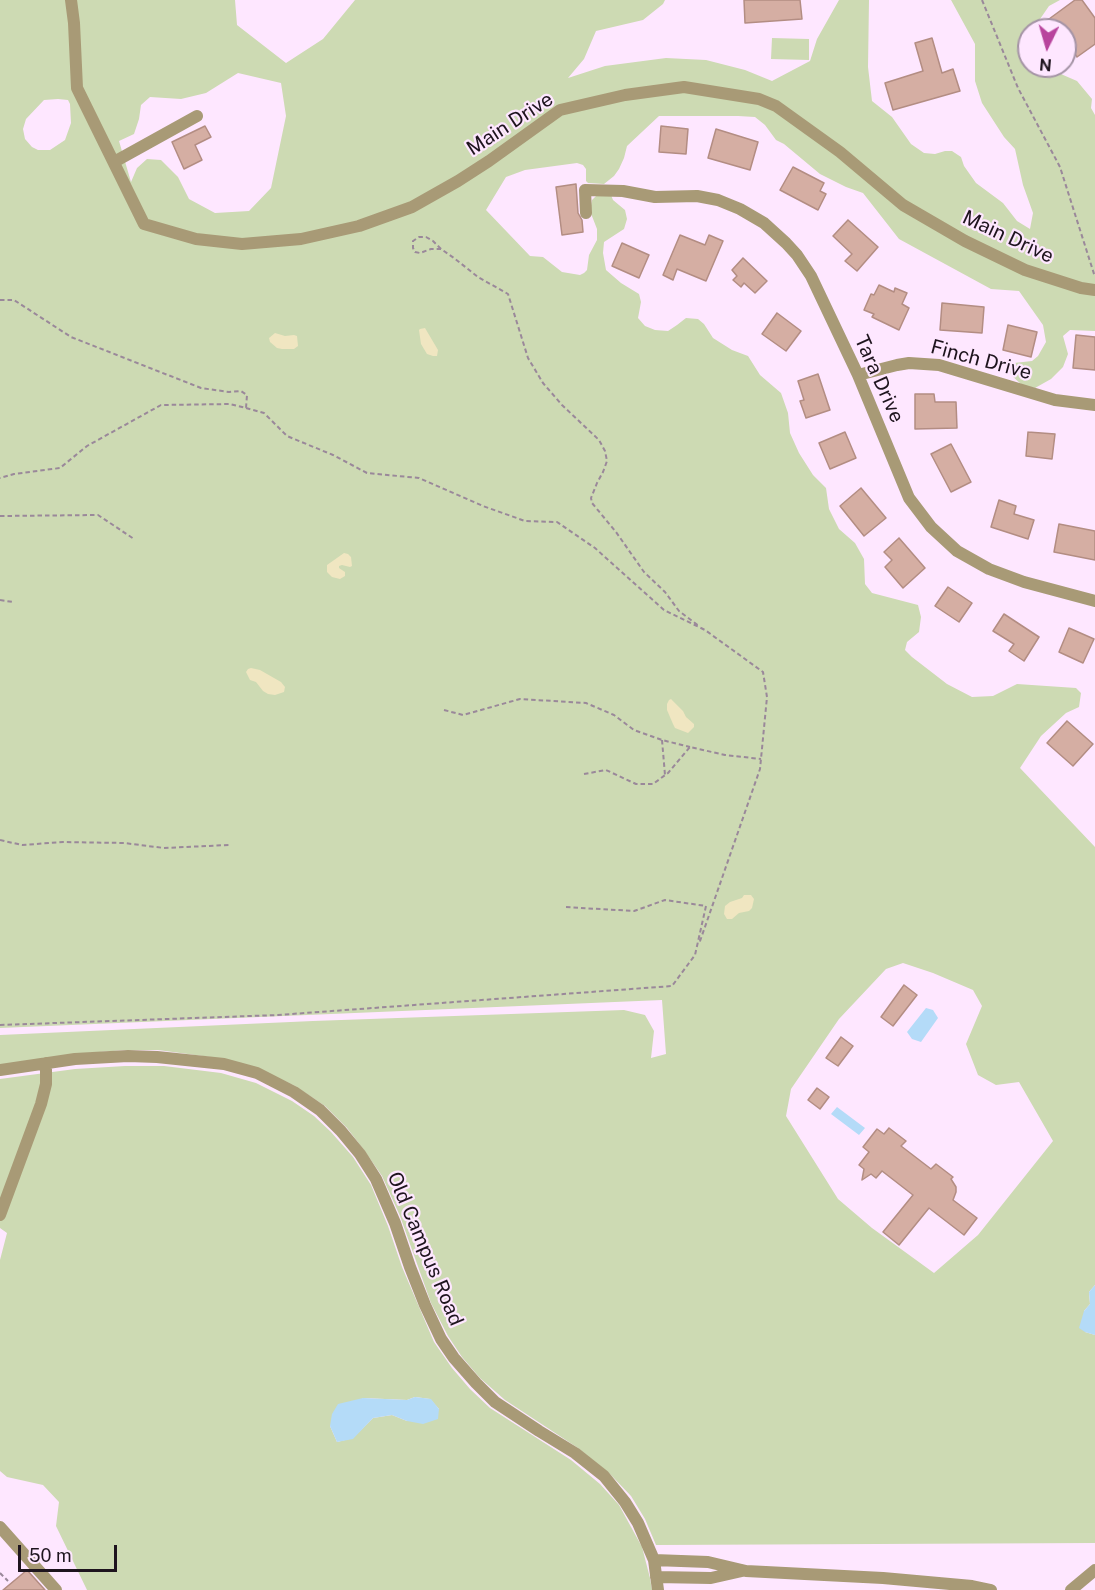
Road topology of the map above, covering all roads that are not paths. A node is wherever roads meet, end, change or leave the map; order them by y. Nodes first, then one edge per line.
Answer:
1 (71, 0) edge
2 (197, 117) dead end
3 (114, 162) junction
4 (586, 213) dead end
5 (1095, 290) edge
6 (858, 375) junction
7 (1095, 405) edge
8 (1095, 602) edge
9 (46, 1063) junction
10 (0, 1070) edge
11 (0, 1213) edge
12 (0, 1527) edge
13 (654, 1560) junction
14 (1095, 1570) edge
15 (746, 1571) junction
16 (657, 1577) junction
17 (57, 1590) edge
18 (658, 1590) edge
19 (991, 1590) edge
20 (1071, 1590) edge

1 - 3 street, Main Drive
2 - 3 street
3 - 5 street, Main Drive
4 - 6 street, Tara Drive
6 - 7 street, Finch Drive
6 - 8 street, Tara Drive
9 - 10 street, Old Campus Road
9 - 11 street
9 - 13 street, Old Campus Road
12 - 17 street
13 - 15 street
13 - 16 street, Old Campus Road
14 - 20 street
15 - 16 street
15 - 19 street
16 - 18 street, Old Campus Road

